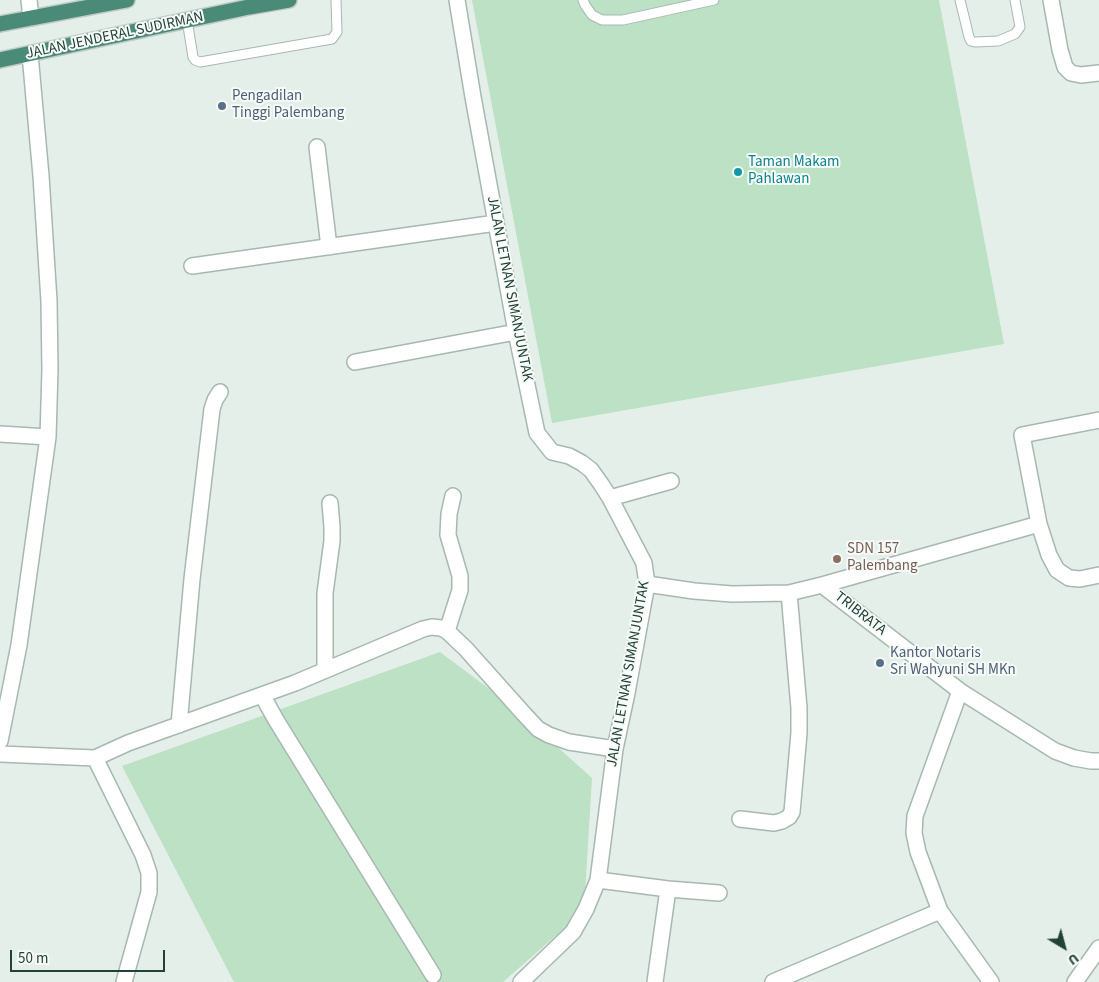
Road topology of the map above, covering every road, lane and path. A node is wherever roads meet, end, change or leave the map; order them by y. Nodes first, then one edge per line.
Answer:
1 (29, 0) edge
2 (125, 0) edge
3 (289, 0) edge
4 (336, 0) edge
5 (457, 0) edge
6 (583, 0) edge
7 (714, 0) edge
8 (960, 0) edge
9 (1015, 0) edge
10 (1051, 0) edge
11 (700, 1) edge
12 (248, 4) edge
13 (31, 18) junction
14 (187, 20) junction
15 (0, 24) edge
16 (30, 54) junction
17 (0, 60) edge
18 (1099, 73) edge
19 (316, 147) dead end
20 (496, 223) junction
21 (329, 247) junction
22 (192, 266) dead end
23 (516, 332) junction
24 (355, 362) dead end
25 (220, 392) dead end
26 (1099, 420) edge
27 (0, 434) edge
28 (48, 437) junction
29 (671, 481) dead end
30 (453, 496) dead end
31 (610, 498) junction
32 (330, 503) dead end
33 (1039, 524) junction
34 (1099, 575) edge
35 (647, 584) junction
36 (822, 585) junction
37 (789, 593) junction
38 (447, 631) junction
39 (326, 670) junction
40 (960, 691) junction
41 (262, 695) junction
42 (178, 725) junction
43 (0, 741) edge
44 (615, 749) junction
45 (0, 754) edge
46 (95, 758) junction
47 (1099, 761) edge
48 (740, 819) dead end
49 (598, 880) junction
50 (668, 889) junction
51 (719, 893) dead end
52 (940, 911) junction
53 (1099, 948) edge
54 (433, 975) dead end
55 (124, 982) edge
56 (521, 982) edge
57 (655, 982) edge
58 (773, 982) edge
59 (991, 982) edge
60 (1075, 982) edge

1 - 13 street
2 - 13 highway
3 - 12 highway, JALAN JENDERAL SUDIRMAN
4 - 14 lane
5 - 20 street, JALAN LETNAN SIMANJUNTAK
6 - 11 lane
7 - 11 lane
8 - 9 lane
10 - 18 street
12 - 14 highway, JALAN JENDERAL SUDIRMAN
13 - 15 highway
14 - 16 highway, JALAN JENDERAL SUDIRMAN
16 - 17 highway, JALAN JENDERAL SUDIRMAN
16 - 28 street
19 - 21 street
20 - 21 street
20 - 23 street, JALAN LETNAN SIMANJUNTAK
21 - 22 street
23 - 24 street
23 - 31 street, JALAN LETNAN SIMANJUNTAK
25 - 42 street
26 - 33 street
27 - 28 street
28 - 43 street
29 - 31 street
30 - 38 street
31 - 35 street, JALAN LETNAN SIMANJUNTAK
32 - 39 street
33 - 34 street
33 - 36 street
35 - 37 street, TRIBRATA
35 - 44 street, JALAN LETNAN SIMANJUNTAK
36 - 37 street, TRIBRATA
36 - 40 street, TRIBRATA
37 - 48 street
38 - 39 street
38 - 44 street
39 - 41 street
40 - 47 street, TRIBRATA
40 - 52 street
41 - 42 street
41 - 54 street
42 - 46 street
44 - 49 street, JALAN LETNAN SIMANJUNTAK
45 - 46 street
46 - 55 street
49 - 50 street
49 - 56 street, JALAN LETNAN SIMANJUNTAK
50 - 51 street
50 - 57 street
52 - 58 street
52 - 59 street
53 - 60 street

